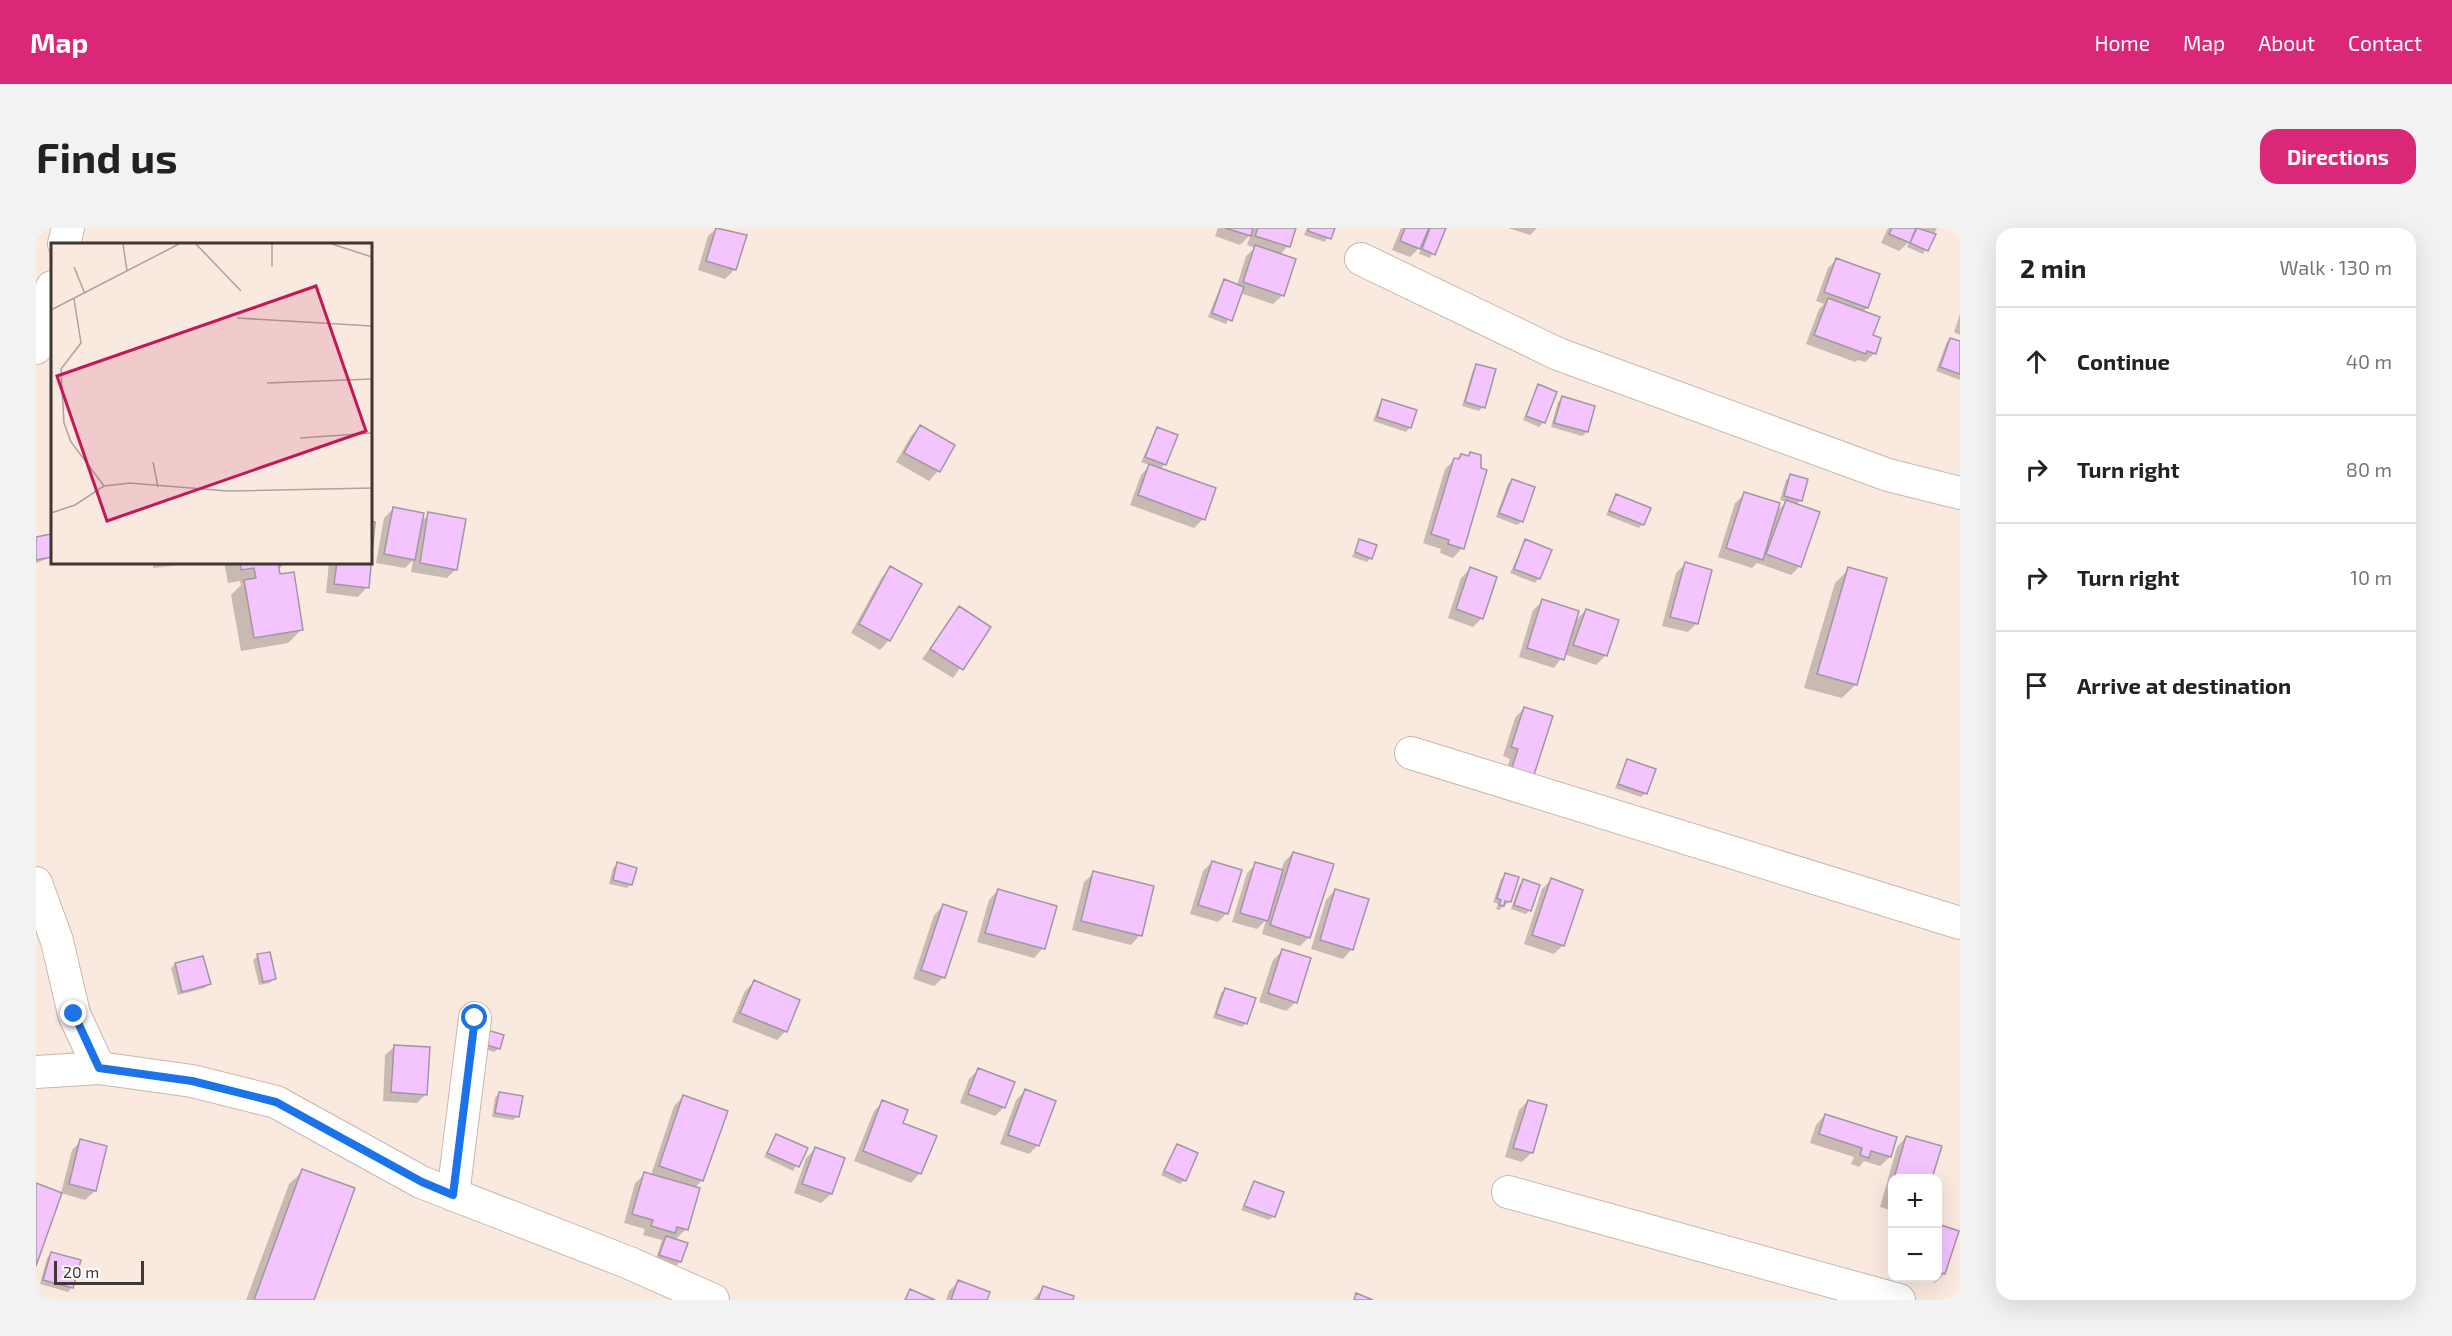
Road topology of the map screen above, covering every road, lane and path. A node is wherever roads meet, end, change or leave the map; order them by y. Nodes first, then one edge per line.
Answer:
1 (68, 228) edge
2 (64, 243) edge
3 (1361, 259) dead end
4 (51, 290) edge
5 (36, 348) edge
6 (1960, 493) edge
7 (1412, 753) dead end
8 (36, 883) edge
9 (1960, 923) edge
10 (475, 1018) dead end
11 (99, 1068) junction
12 (36, 1072) edge
13 (1508, 1192) dead end
14 (453, 1195) junction
15 (713, 1300) edge
16 (1899, 1300) edge

1 - 2 street
3 - 6 street
4 - 5 street
7 - 9 street
8 - 11 street
10 - 14 street
11 - 12 street
11 - 14 street
13 - 16 street
14 - 15 street

